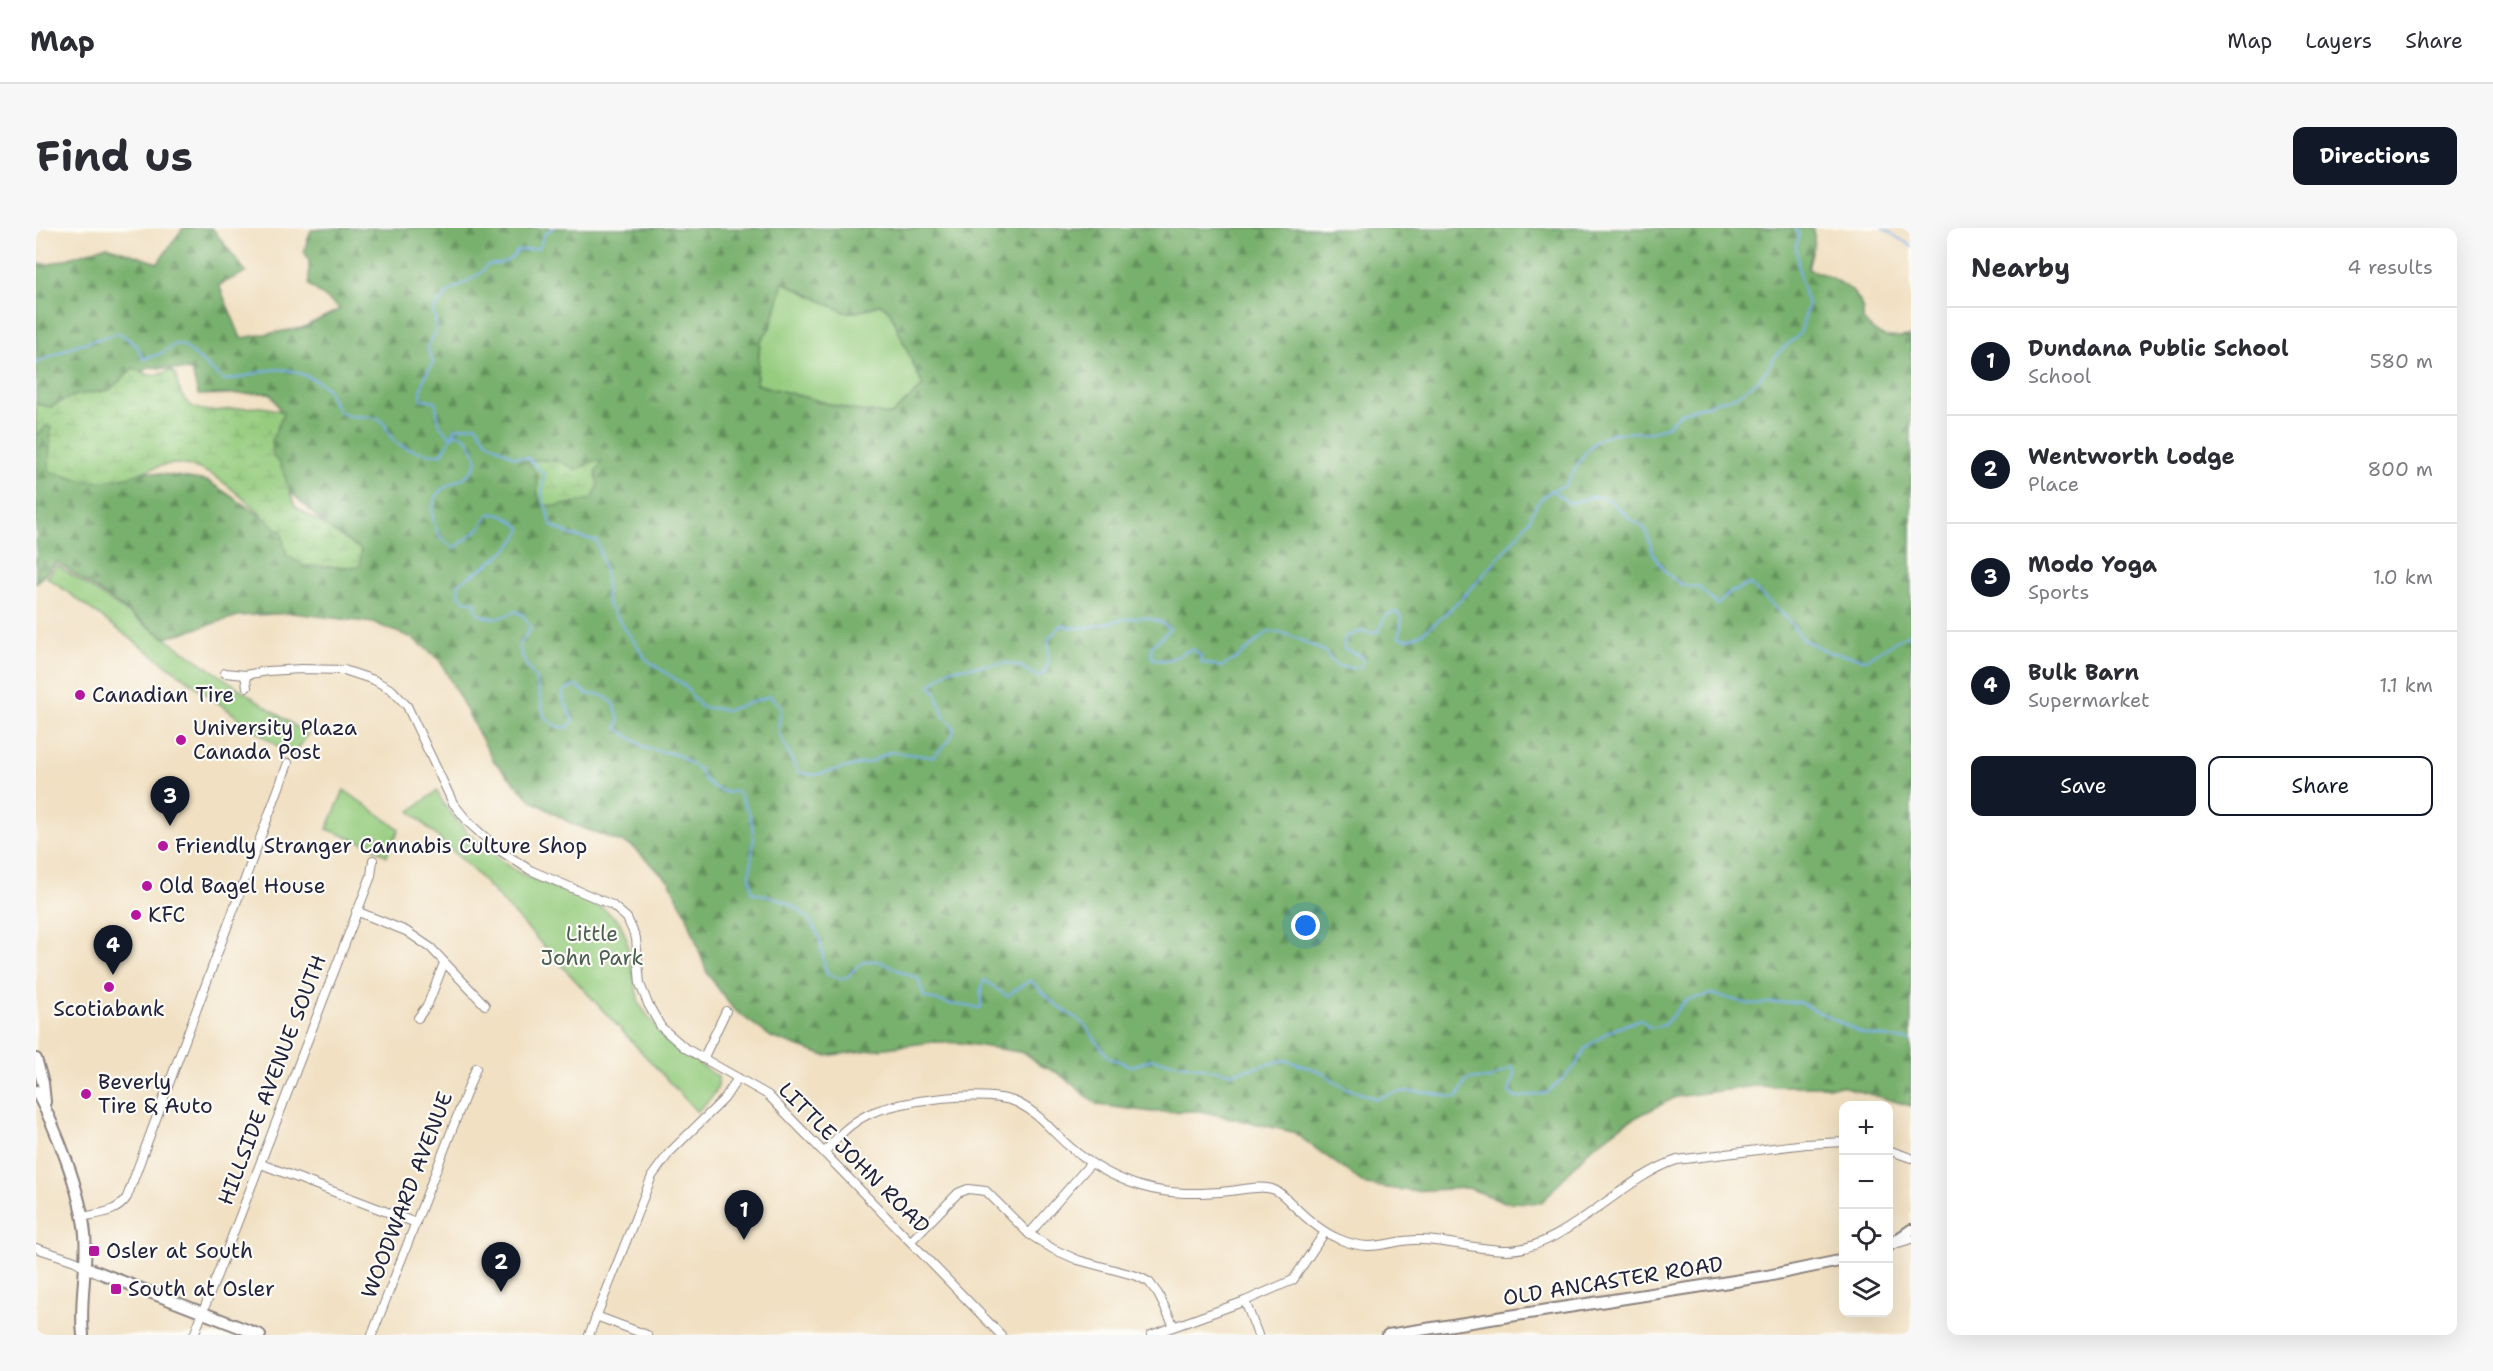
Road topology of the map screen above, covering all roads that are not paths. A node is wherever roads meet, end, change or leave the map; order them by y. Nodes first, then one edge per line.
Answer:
1 (225, 673) dead end
2 (245, 675) junction
3 (247, 687) dead end
4 (288, 763) dead end
5 (373, 860) dead end
6 (356, 911) junction
7 (444, 963) junction
8 (485, 1005) dead end
9 (726, 1011) dead end
10 (418, 1018) dead end
11 (36, 1059) edge
12 (703, 1059) junction
13 (476, 1068) dead end
14 (738, 1078) junction
15 (36, 1091) edge
16 (41, 1111) edge
17 (1839, 1142) edge
18 (825, 1152) junction
19 (1893, 1152) edge
20 (1911, 1158) edge
21 (1091, 1163) junction
22 (261, 1164) junction
23 (82, 1217) junction
24 (416, 1223) junction
25 (1911, 1230) edge
26 (1325, 1232) junction
27 (1029, 1234) junction
28 (1911, 1239) edge
29 (910, 1240) junction
30 (1893, 1244) edge
31 (1893, 1245) edge
32 (36, 1248) edge
33 (1839, 1261) edge
34 (85, 1268) junction
35 (1245, 1301) junction
36 (202, 1313) junction
37 (596, 1316) junction
38 (1174, 1326) junction
39 (1403, 1334) edge
40 (83, 1335) edge
41 (194, 1335) edge
42 (260, 1335) edge
43 (372, 1335) edge
44 (589, 1335) edge
45 (647, 1335) edge
46 (1000, 1335) edge
47 (1151, 1335) edge
48 (1258, 1335) edge
49 (1388, 1335) edge

1 - 2 street, LITTLE JOHN ROAD
2 - 3 street
2 - 12 street, LITTLE JOHN ROAD
4 - 23 street
5 - 6 street, HILLSIDE AVENUE SOUTH
6 - 7 street
6 - 22 street, HILLSIDE AVENUE SOUTH
7 - 8 street
7 - 10 street
9 - 12 street
11 - 16 street
12 - 14 street, LITTLE JOHN ROAD
13 - 24 street, WOODWARD AVENUE
14 - 18 street, LITTLE JOHN ROAD
14 - 37 street
15 - 16 street
16 - 23 street
17 - 26 street
18 - 21 street
18 - 29 street, LITTLE JOHN ROAD
19 - 20 street
21 - 26 street
21 - 27 street
22 - 24 street
22 - 36 street, HILLSIDE AVENUE SOUTH
23 - 34 street
24 - 43 street, WOODWARD AVENUE
25 - 30 street
26 - 35 street
27 - 29 street
27 - 38 street
28 - 31 street
29 - 46 street, LITTLE JOHN ROAD
32 - 34 street
33 - 39 street, OLD ANCASTER ROAD
34 - 36 street
34 - 40 street
35 - 38 street
35 - 48 street
36 - 41 street, HILLSIDE AVENUE SOUTH
36 - 42 street
37 - 44 street
37 - 45 street
38 - 47 street
39 - 49 street, OLD ANCASTER ROAD

